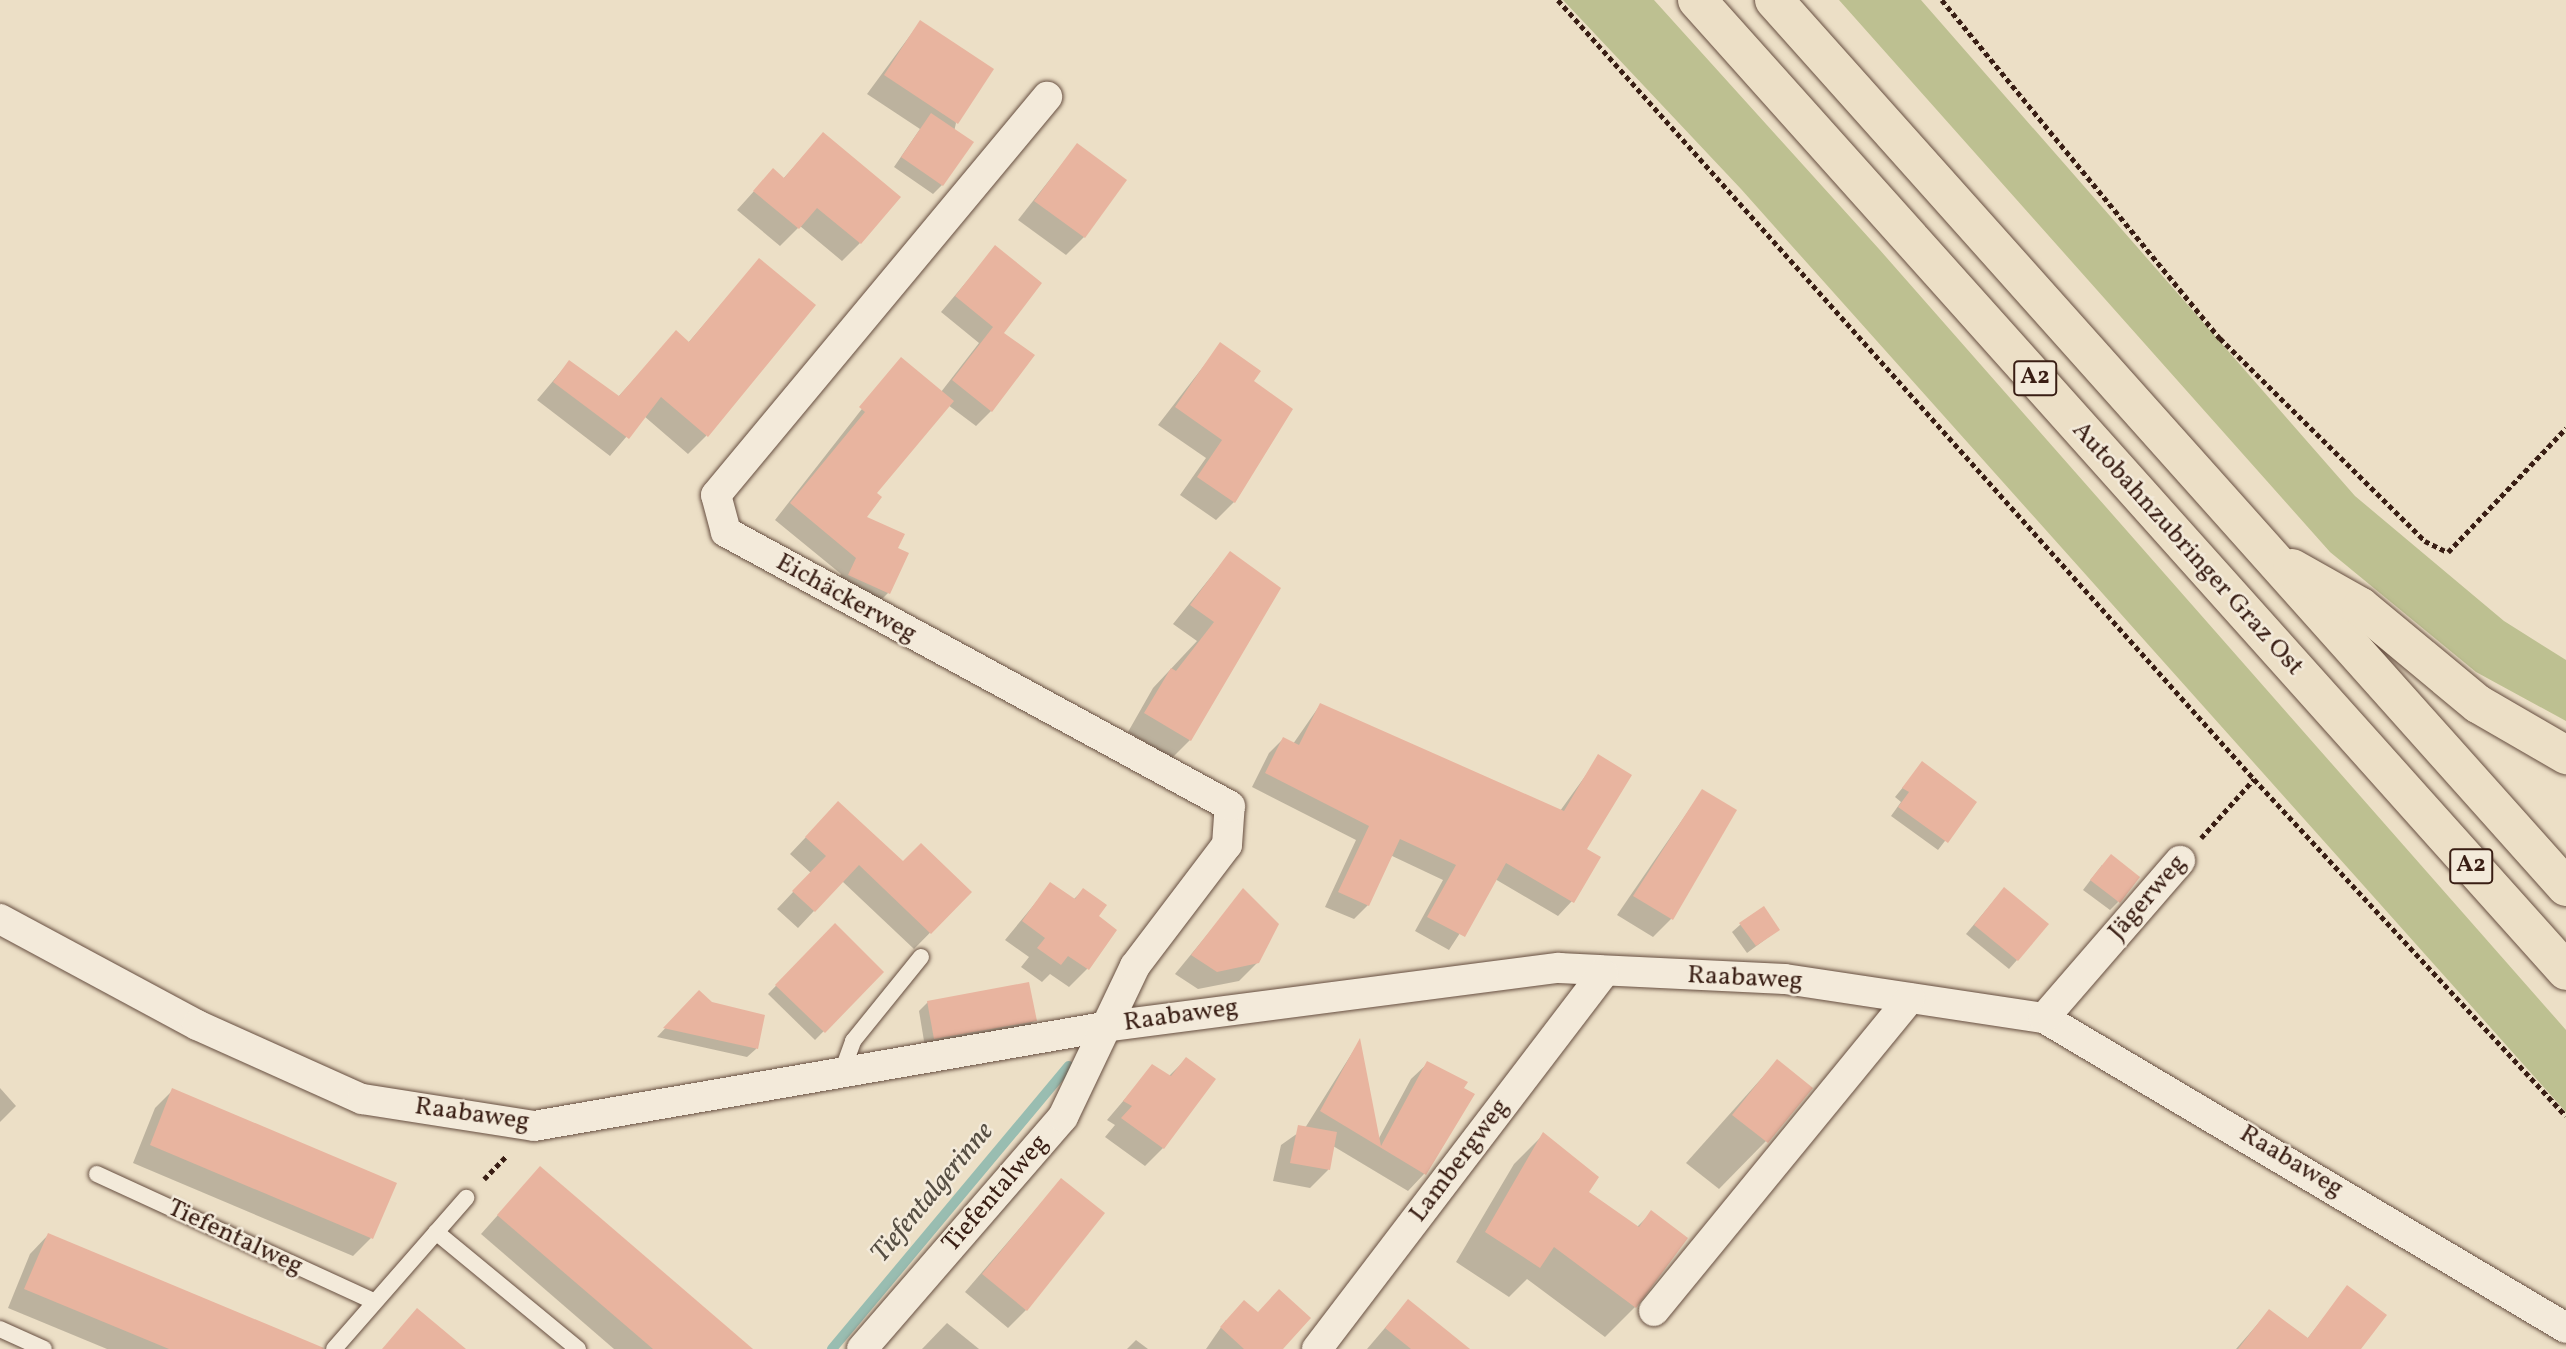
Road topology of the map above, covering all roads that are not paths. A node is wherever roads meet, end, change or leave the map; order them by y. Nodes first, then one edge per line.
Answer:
1 (1697, 0) edge
2 (1774, 0) edge
3 (1047, 97) dead end
4 (2265, 554) junction
5 (2566, 755) edge
6 (2180, 861) road end
7 (2566, 887) edge
8 (0, 919) edge
9 (921, 957) dead end
10 (2566, 971) edge
11 (1603, 973) junction
12 (1910, 998) junction
13 (2044, 1018) junction
14 (1110, 1026) junction
15 (843, 1069) junction
16 (97, 1174) dead end
17 (466, 1198) road end
18 (436, 1232) junction
19 (373, 1301) junction
20 (1654, 1311) dead end
21 (2566, 1328) edge
22 (0, 1329) edge
23 (44, 1349) edge
24 (334, 1349) edge
25 (578, 1349) edge
26 (862, 1349) edge
27 (1317, 1349) edge

1 - 10 highway, Autobahnzubringer Graz Ost / A2
2 - 4 highway, A2
3 - 14 street, Eichäckerweg
4 - 5 highway
4 - 7 highway, A2
6 - 13 street, Jägerweg
8 - 15 street, Raabaweg
9 - 15 lane
11 - 12 street, Raabaweg
11 - 14 street, Raabaweg
11 - 27 street, Lambergweg
12 - 13 street, Raabaweg
12 - 20 street
13 - 21 street, Raabaweg
14 - 15 street, Raabaweg
14 - 26 street, Tiefentalweg
16 - 19 lane, Tiefentalweg
17 - 18 lane
18 - 19 lane
18 - 25 lane
19 - 24 lane
22 - 23 lane

